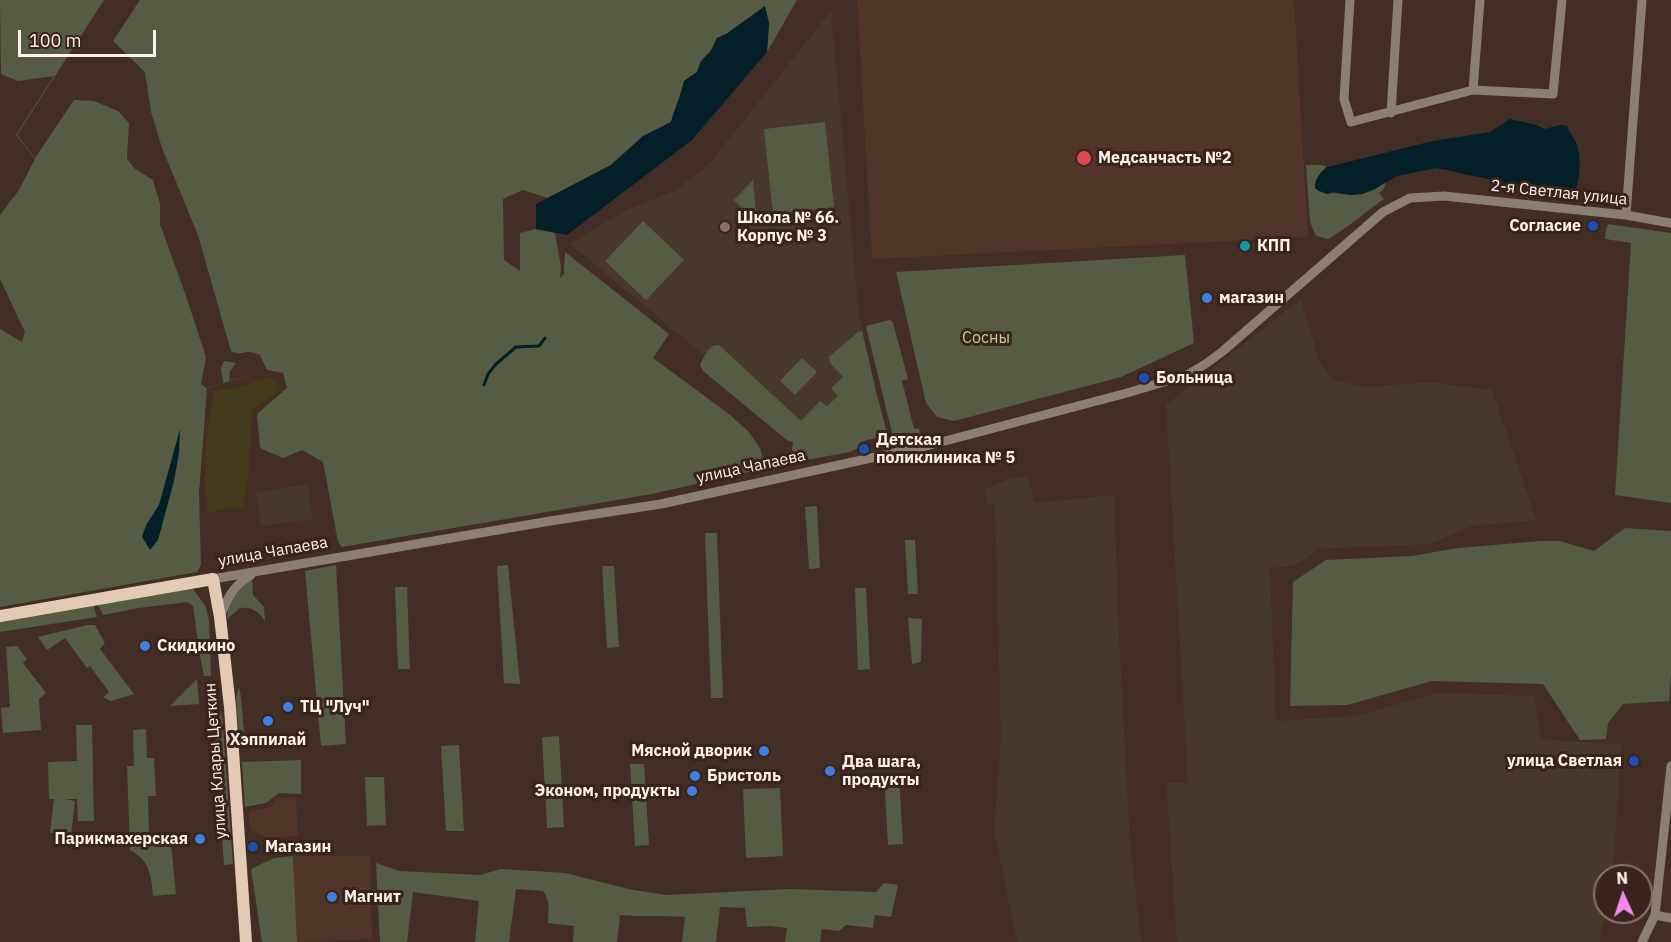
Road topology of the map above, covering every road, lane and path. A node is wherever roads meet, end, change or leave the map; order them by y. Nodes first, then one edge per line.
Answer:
1 (1350, 0) edge
2 (1398, 0) edge
3 (1480, 0) edge
4 (1562, 0) edge
5 (1642, 0) edge
6 (1473, 90) junction
7 (1392, 113) junction
8 (1444, 196) joint
9 (1626, 215) junction
10 (1671, 223) edge
11 (257, 572) junction
12 (213, 579) junction
13 (0, 616) edge
14 (220, 617) junction
15 (1671, 766) edge
16 (1655, 915) junction
17 (1671, 918) edge
18 (246, 942) edge
19 (1642, 942) edge

1 - 7 street
2 - 7 street
3 - 6 street
4 - 6 street
5 - 9 street
6 - 7 street
8 - 9 street, 2-я Светлая улица
8 - 11 street, улица Чапаева
9 - 10 street, 2-я Светлая улица
11 - 12 street, улица Чапаева
11 - 14 street
12 - 13 main road, улица Чапаева
12 - 14 main road, улица Клары Цеткин
14 - 18 main road, улица Клары Цеткин
15 - 16 street
16 - 17 street
16 - 19 street

